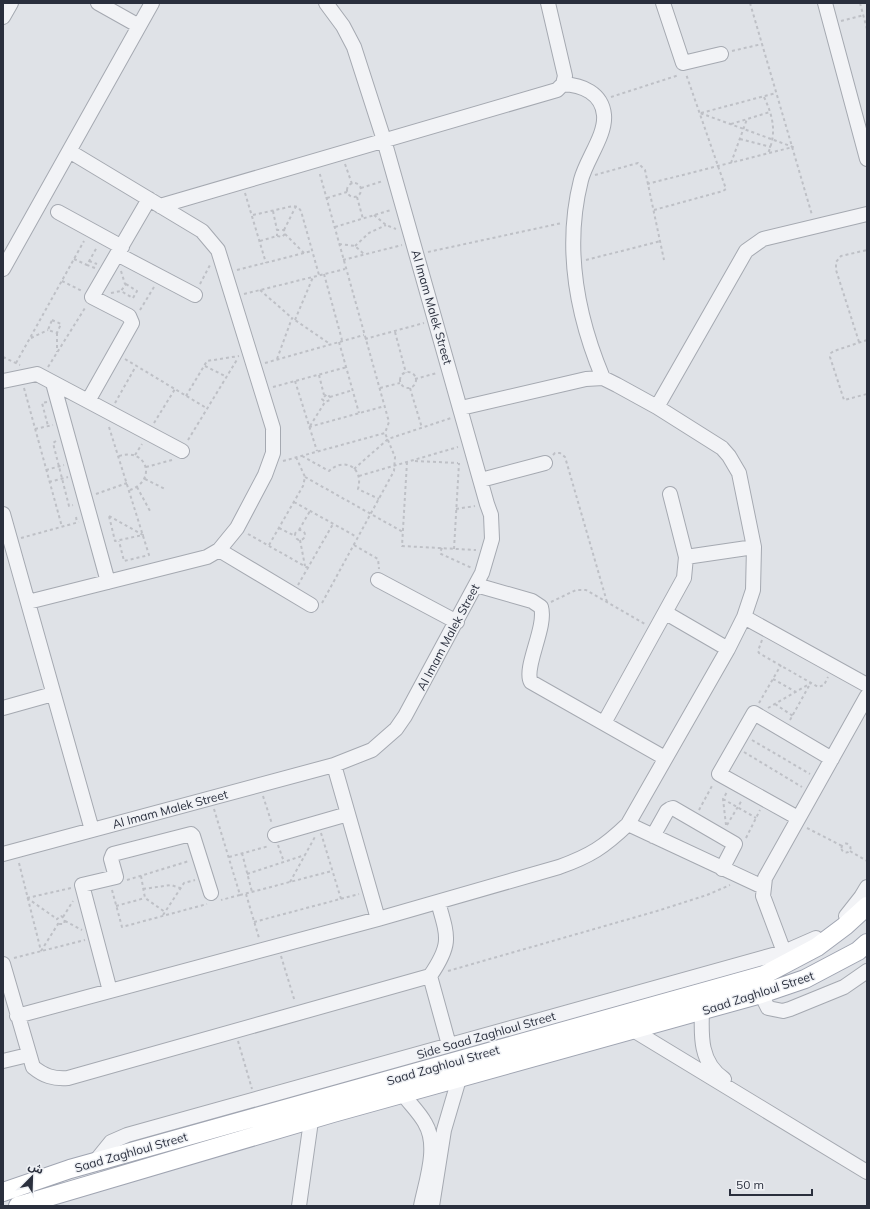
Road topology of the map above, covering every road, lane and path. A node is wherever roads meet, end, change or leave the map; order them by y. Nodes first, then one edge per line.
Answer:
1 (11, 3) edge
2 (98, 3) edge
3 (152, 3) edge
4 (326, 3) edge
5 (548, 3) edge
6 (663, 3) edge
7 (750, 3) edge
8 (825, 3) edge
9 (860, 3) edge
10 (864, 15) junction
11 (3, 17) edge
12 (830, 24) junction
13 (139, 26) junction
14 (867, 29) edge
15 (762, 44) junction
16 (721, 54) joint
17 (684, 68) junction
18 (563, 84) junction
19 (777, 93) junction
20 (764, 97) junction
21 (599, 101) junction
22 (771, 112) junction
23 (700, 113) junction
24 (747, 119) junction
25 (729, 124) junction
26 (743, 129) junction
27 (740, 139) junction
28 (384, 140) junction
29 (773, 140) junction
30 (771, 147) junction
31 (793, 147) junction
32 (69, 151) junction
33 (341, 153) junction
34 (768, 154) junction
35 (867, 159) edge
36 (316, 160) junction
37 (731, 163) junction
38 (719, 166) junction
39 (394, 177) junction
40 (581, 179) junction
41 (242, 182) junction
42 (352, 184) junction
43 (647, 184) junction
44 (361, 188) junction
45 (347, 192) junction
46 (357, 197) junction
47 (327, 198) junction
48 (154, 203) junction
49 (296, 206) junction
50 (403, 207) junction
51 (273, 210) junction
52 (654, 210) junction
53 (58, 212) dead end
54 (867, 214) edge
55 (253, 215) junction
56 (374, 215) junction
57 (363, 219) junction
58 (574, 220) junction
59 (386, 225) junction
60 (816, 226) junction
61 (334, 227) junction
62 (277, 230) junction
63 (284, 230) junction
64 (96, 233) junction
65 (285, 234) junction
66 (277, 236) junction
67 (260, 241) junction
68 (660, 241) junction
69 (413, 243) junction
70 (339, 244) junction
71 (355, 246) junction
72 (120, 250) junction
73 (218, 250) junction
74 (867, 250) edge
75 (312, 251) junction
76 (304, 253) junction
77 (364, 254) junction
78 (74, 259) junction
79 (5, 260) edge
80 (343, 260) junction
81 (664, 260) dead end
82 (89, 261) junction
83 (266, 263) junction
84 (574, 263) junction
85 (87, 265) junction
86 (345, 268) junction
87 (225, 274) junction
88 (324, 274) junction
89 (319, 275) junction
90 (161, 277) junction
91 (314, 277) junction
92 (62, 280) junction
93 (260, 290) junction
94 (137, 291) joint
95 (195, 295) joint
96 (92, 297) junction
97 (233, 297) junction
98 (292, 318) junction
99 (295, 320) junction
100 (436, 320) junction
101 (132, 323) junction
102 (48, 330) junction
103 (395, 331) junction
104 (57, 333) junction
105 (364, 335) junction
106 (30, 338) junction
107 (365, 339) junction
108 (867, 340) edge
109 (341, 341) junction
110 (859, 342) junction
111 (247, 344) junction
112 (330, 344) junction
113 (57, 352) junction
114 (115, 353) junction
115 (239, 356) junction
116 (277, 359) junction
117 (16, 363) dead end
118 (136, 366) junction
119 (204, 366) junction
120 (254, 366) junction
121 (346, 367) junction
122 (450, 370) junction
123 (406, 373) junction
124 (319, 374) junction
125 (227, 377) junction
126 (20, 378) junction
127 (603, 378) junction
128 (415, 379) junction
129 (47, 380) junction
130 (3, 381) edge
131 (295, 381) junction
132 (400, 383) junction
133 (380, 388) junction
134 (410, 388) junction
135 (353, 390) junction
136 (261, 391) junction
137 (867, 394) edge
138 (324, 395) junction
139 (186, 396) junction
140 (46, 397) dead end
141 (330, 397) junction
142 (88, 401) junction
143 (325, 402) junction
144 (385, 406) junction
145 (657, 407) junction
146 (208, 408) junction
147 (107, 412) junction
148 (462, 412) junction
149 (359, 413) junction
150 (48, 426) junction
151 (56, 426) junction
152 (309, 427) junction
153 (422, 428) junction
154 (35, 429) junction
155 (385, 433) junction
156 (55, 436) dead end
157 (388, 439) junction
158 (471, 444) junction
159 (182, 451) junction
160 (317, 451) junction
161 (119, 456) junction
162 (301, 456) junction
163 (296, 457) junction
164 (412, 460) junction
165 (407, 462) junction
166 (459, 463) junction
167 (545, 463) joint
168 (270, 464) junction
169 (476, 464) junction
170 (396, 465) junction
171 (59, 466) junction
172 (146, 467) junction
173 (77, 469) junction
174 (354, 469) junction
175 (46, 470) junction
176 (359, 476) junction
177 (305, 477) junction
178 (62, 479) junction
179 (145, 479) junction
180 (481, 480) junction
181 (49, 482) junction
182 (128, 483) junction
183 (137, 487) junction
184 (165, 488) dead end
185 (130, 490) junction
186 (670, 494) dead end
187 (85, 498) junction
188 (378, 499) junction
189 (294, 502) junction
190 (488, 504) junction
191 (456, 510) junction
192 (150, 511) dead end
193 (310, 511) junction
194 (3, 514) edge
195 (371, 514) junction
196 (84, 521) junction
197 (333, 524) junction
198 (62, 527) junction
199 (237, 528) junction
200 (279, 528) junction
201 (299, 530) junction
202 (403, 532) junction
203 (143, 536) junction
204 (295, 536) junction
205 (358, 537) junction
206 (119, 540) junction
207 (300, 540) junction
208 (11, 541) junction
209 (354, 544) junction
210 (268, 546) junction
211 (754, 547) junction
212 (442, 548) junction
213 (454, 549) junction
214 (219, 550) junction
215 (490, 551) junction
216 (686, 557) junction
217 (307, 567) junction
218 (479, 579) junction
219 (378, 580) joint
220 (108, 582) junction
221 (293, 594) junction
222 (28, 602) junction
223 (608, 602) junction
224 (311, 605) joint
225 (541, 607) junction
226 (666, 613) junction
227 (744, 617) junction
228 (457, 622) junction
229 (656, 630) junction
230 (767, 630) junction
231 (728, 649) junction
232 (781, 666) junction
233 (835, 667) junction
234 (773, 679) junction
235 (811, 683) junction
236 (867, 685) edge
237 (796, 692) junction
238 (53, 694) junction
239 (867, 696) edge
240 (774, 704) junction
241 (3, 708) edge
242 (755, 714) junction
243 (793, 716) junction
244 (604, 723) junction
245 (784, 731) junction
246 (742, 734) junction
247 (735, 746) junction
248 (666, 758) junction
249 (832, 759) junction
250 (334, 765) junction
251 (719, 774) junction
252 (820, 780) junction
253 (732, 781) junction
254 (748, 790) junction
255 (812, 794) junction
256 (211, 798) junction
257 (723, 799) junction
258 (766, 800) junction
259 (737, 807) junction
260 (348, 814) junction
261 (756, 818) junction
262 (693, 820) junction
263 (797, 820) junction
264 (628, 824) junction
265 (726, 826) junction
266 (92, 830) junction
267 (653, 836) junction
268 (734, 837) junction
269 (276, 839) joint
270 (842, 846) junction
271 (850, 851) junction
272 (6, 853) edge
273 (242, 853) junction
274 (305, 855) junction
275 (229, 857) junction
276 (200, 858) junction
277 (867, 861) edge
278 (722, 869) junction
279 (332, 871) junction
280 (248, 874) junction
281 (141, 876) junction
282 (206, 877) junction
283 (113, 878) junction
284 (744, 879) junction
285 (290, 882) junction
286 (82, 885) junction
287 (867, 887) edge
288 (180, 888) junction
289 (763, 888) junction
290 (143, 889) junction
291 (370, 891) junction
292 (252, 892) junction
293 (246, 894) junction
294 (240, 895) junction
295 (27, 898) junction
296 (145, 898) junction
297 (215, 898) junction
298 (341, 899) junction
299 (438, 902) junction
300 (116, 906) junction
301 (867, 906) edge
302 (165, 912) junction
303 (163, 916) junction
304 (57, 919) junction
305 (378, 919) junction
306 (254, 922) junction
307 (58, 924) junction
308 (96, 937) junction
309 (867, 943) edge
310 (277, 946) junction
311 (262, 950) junction
312 (41, 951) junction
313 (784, 952) junction
314 (7, 961) edge
315 (867, 971) edge
316 (430, 976) junction
317 (110, 991) junction
318 (761, 994) junction
319 (702, 1011) junction
320 (299, 1012) junction
321 (17, 1016) junction
322 (235, 1030) junction
323 (634, 1030) junction
324 (449, 1045) junction
325 (541, 1046) junction
326 (28, 1055) junction
327 (3, 1061) edge
328 (459, 1079) junction
329 (402, 1094) junction
330 (255, 1100) junction
331 (311, 1121) junction
332 (94, 1162) junction
333 (867, 1163) edge
334 (867, 1172) edge
335 (3, 1192) edge
336 (18, 1206) edge
337 (299, 1206) edge
338 (421, 1206) edge
339 (432, 1206) edge

1 - 11 street
2 - 13 street
3 - 13 street
4 - 28 street, Al Imam Malek Street
5 - 18 street
6 - 17 street
7 - 15 path
8 - 12 street
9 - 10 path
10 - 12 path
10 - 14 path
12 - 35 street
13 - 32 street
15 - 16 path
15 - 19 path
16 - 17 street
17 - 21 path
17 - 23 path
18 - 21 street
18 - 28 street
19 - 20 path
19 - 31 path
20 - 22 path
20 - 23 path
21 - 40 street
22 - 24 path
22 - 29 path
23 - 25 path
23 - 38 path
24 - 25 path
24 - 26 path
25 - 26 path
26 - 27 path
26 - 29 path
27 - 30 path
27 - 37 path
28 - 33 street
28 - 39 street, Al Imam Malek Street
29 - 30 path
29 - 31 path
30 - 34 path
31 - 34 path
31 - 60 path
32 - 48 street
32 - 79 street
33 - 36 street
33 - 42 path
34 - 37 path
36 - 41 street
36 - 47 path
37 - 38 path
38 - 43 path
38 - 52 path
39 - 44 path
39 - 50 street, Al Imam Malek Street
40 - 43 path
40 - 58 street
41 - 48 street
41 - 55 path
42 - 44 path
42 - 45 path
43 - 52 path
44 - 46 path
45 - 46 path
45 - 47 path
46 - 57 path
47 - 61 path
48 - 72 street
48 - 73 street
49 - 51 path
49 - 63 path
49 - 75 path
50 - 56 path
50 - 69 street, Al Imam Malek Street
51 - 55 path
51 - 62 path
52 - 68 path
53 - 64 street
54 - 60 street
55 - 67 path
56 - 57 path
56 - 59 path
57 - 61 path
58 - 69 path
58 - 84 street
59 - 69 path
59 - 71 path
60 - 145 street
61 - 70 path
62 - 63 path
62 - 66 path
63 - 65 path
64 - 72 street
64 - 78 path
64 - 82 path
65 - 66 path
65 - 76 path
66 - 67 path
67 - 83 path
68 - 81 path
68 - 84 path
69 - 77 path
69 - 100 street, Al Imam Malek Street
70 - 71 path
70 - 80 path
71 - 77 path
72 - 90 street
72 - 96 street
73 - 87 street
73 - 95 path
74 - 110 path
75 - 76 path
75 - 89 path
76 - 83 path
77 - 80 path
78 - 85 path
78 - 92 path
80 - 86 path
82 - 85 path
82 - 85 path
83 - 87 path
84 - 127 street
86 - 88 path
86 - 105 path
87 - 97 street
88 - 89 path
88 - 109 path
89 - 91 path
90 - 95 street
90 - 101 path
91 - 93 path
91 - 99 path
92 - 96 path
92 - 106 path
93 - 97 path
93 - 98 path
94 - 94 path
96 - 101 street
96 - 113 path
97 - 111 street
98 - 99 path
98 - 116 path
99 - 112 path
100 - 103 path
100 - 122 street, Al Imam Malek Street
101 - 114 street
102 - 104 path
102 - 104 path
102 - 106 path
103 - 107 path
103 - 123 path
104 - 113 path
105 - 107 path
105 - 109 path
106 - 117 path
107 - 133 path
108 - 110 path
109 - 112 path
109 - 121 path
110 - 137 path
111 - 115 path
111 - 120 street
112 - 116 path
113 - 129 path
114 - 118 path
114 - 142 street
115 - 119 path
115 - 125 path
116 - 120 path
118 - 139 path
118 - 147 path
119 - 125 path
119 - 139 path
120 - 136 street
121 - 124 path
121 - 135 path
122 - 128 path
122 - 148 street, Al Imam Malek Street
123 - 128 path
123 - 132 path
124 - 131 path
124 - 138 path
125 - 146 path
126 - 129 street
126 - 130 street
126 - 154 path
127 - 145 street
127 - 148 street
128 - 134 path
129 - 142 street
129 - 151 street
131 - 136 path
131 - 152 path
132 - 133 path
132 - 134 path
133 - 144 path
134 - 153 path
135 - 141 path
135 - 149 path
136 - 168 street
138 - 141 path
138 - 143 path
139 - 146 path
140 - 150 path
141 - 143 path
142 - 147 street
143 - 152 path
144 - 149 path
144 - 155 path
145 - 211 street
146 - 159 path
147 - 159 street
147 - 161 path
148 - 153 path
148 - 158 street, Al Imam Malek Street
149 - 152 path
150 - 151 path
150 - 154 path
151 - 173 street
152 - 160 path
153 - 157 path
154 - 175 path
155 - 157 path
155 - 160 path
156 - 171 path
157 - 170 path
157 - 174 path
158 - 164 path
158 - 169 street, Al Imam Malek Street
159 - 172 path
160 - 162 path
161 - 172 path
161 - 182 path
162 - 163 path
162 - 174 path
163 - 168 path
163 - 177 path
164 - 165 path
164 - 166 path
165 - 170 path
165 - 202 path
166 - 169 path
166 - 191 path
167 - 180 street
167 - 223 path
168 - 199 street
169 - 180 street, Al Imam Malek Street
170 - 176 path
170 - 188 path
171 - 173 path
171 - 175 path
171 - 178 path
172 - 179 path
173 - 178 path
173 - 187 street
174 - 176 path
175 - 181 path
176 - 188 path
177 - 189 path
177 - 195 path
178 - 181 path
178 - 196 path
179 - 183 path
179 - 184 path
180 - 190 street, Al Imam Malek Street
181 - 198 path
182 - 185 path
182 - 187 path
183 - 185 path
183 - 192 path
185 - 203 path
186 - 216 street
187 - 196 street
188 - 195 path
189 - 193 path
189 - 200 path
190 - 191 path
190 - 215 street, Al Imam Malek Street
191 - 213 path
193 - 197 path
193 - 201 path
194 - 208 street
195 - 202 path
195 - 205 path
196 - 198 path
196 - 220 street
197 - 205 path
197 - 217 path
198 - 208 path
199 - 210 path
199 - 214 street
200 - 204 path
200 - 210 path
201 - 204 path
201 - 207 path
202 - 212 path
203 - 206 path
203 - 206 path
203 - 206 path
204 - 207 path
205 - 209 path
207 - 217 path
208 - 222 street
209 - 219 path
209 - 224 path
210 - 217 path
211 - 216 street
211 - 227 street
212 - 213 path
212 - 218 path
213 - 215 path
214 - 220 street
214 - 221 street
215 - 218 street, Al Imam Malek Street
216 - 226 street
217 - 221 path
218 - 225 street
218 - 228 street, Al Imam Malek Street
219 - 228 street
220 - 222 street
221 - 224 street
222 - 238 street
223 - 225 path
223 - 229 path
225 - 244 street
226 - 229 street
226 - 231 street
227 - 230 street
227 - 231 street
228 - 250 street, Al Imam Malek Street
229 - 244 street
230 - 232 path
230 - 233 street
231 - 248 street
232 - 234 path
232 - 235 path
233 - 235 path
233 - 236 street
234 - 237 path
234 - 242 path
235 - 237 path
235 - 243 path
237 - 240 path
238 - 241 street
238 - 266 street
239 - 249 street
240 - 242 path
240 - 243 path
242 - 245 street
242 - 246 street
243 - 245 path
244 - 248 street
245 - 249 street
246 - 247 street
246 - 252 path
247 - 251 street
247 - 255 path
248 - 264 street
249 - 252 street
250 - 256 street, Al Imam Malek Street
250 - 260 street
251 - 253 street
251 - 262 path
252 - 255 street
253 - 254 street
253 - 257 path
254 - 258 street
254 - 259 path
255 - 263 street
256 - 266 street, Al Imam Malek Street
256 - 275 path
257 - 259 path
257 - 265 path
258 - 261 path
258 - 263 street
259 - 261 path
259 - 265 path
260 - 269 street
260 - 291 street
261 - 268 path
262 - 267 street
262 - 268 street
263 - 270 path
263 - 289 street
264 - 267 street
264 - 299 street
265 - 268 path
266 - 272 street, Al Imam Malek Street
267 - 278 street
268 - 278 street
269 - 273 path
270 - 271 path
270 - 271 path
271 - 277 path
272 - 295 path
273 - 275 path
273 - 280 path
274 - 279 path
274 - 280 path
274 - 285 path
275 - 294 path
276 - 281 path
276 - 282 street
276 - 283 street
278 - 284 street
279 - 285 path
279 - 298 path
280 - 292 path
281 - 283 path
281 - 290 path
282 - 288 path
282 - 297 street
283 - 286 street
283 - 300 path
284 - 289 street
284 - 316 path
285 - 292 path
286 - 295 path
286 - 308 street
287 - 313 street, Side Saad Zaghloul Street
288 - 290 path
288 - 302 path
289 - 313 street
290 - 296 path
291 - 298 path
291 - 305 street
292 - 293 path
293 - 294 path
293 - 306 path
294 - 297 path
295 - 304 path
295 - 312 path
296 - 300 path
296 - 302 path
297 - 303 path
298 - 306 path
299 - 305 street
299 - 316 street
300 - 303 path
301 - 325 main road, Saad Zaghloul Street
302 - 303 path
304 - 307 path
304 - 307 path
305 - 310 street
306 - 311 path
307 - 312 path
308 - 312 path
308 - 317 street
309 - 318 main road, Saad Zaghloul Street
310 - 311 street
310 - 320 path
311 - 317 street
312 - 314 path
313 - 324 street, Side Saad Zaghloul Street
314 - 321 street
315 - 318 street
316 - 320 street
316 - 324 street
317 - 321 street
318 - 319 main road, Saad Zaghloul Street
319 - 323 main road, Saad Zaghloul Street
319 - 333 street
320 - 322 street
321 - 326 street
322 - 326 street
322 - 330 path
323 - 325 main road, Saad Zaghloul Street
323 - 334 street
324 - 330 street, Side Saad Zaghloul Street
325 - 328 main road, Saad Zaghloul Street
325 - 332 main road, Saad Zaghloul Street
326 - 327 street
328 - 329 main road, Saad Zaghloul Street
328 - 339 street
329 - 331 main road, Saad Zaghloul Street
329 - 338 street
330 - 332 street, Side Saad Zaghloul Street
331 - 336 main road, Saad Zaghloul Street
331 - 337 street
332 - 335 main road, Saad Zaghloul Street

